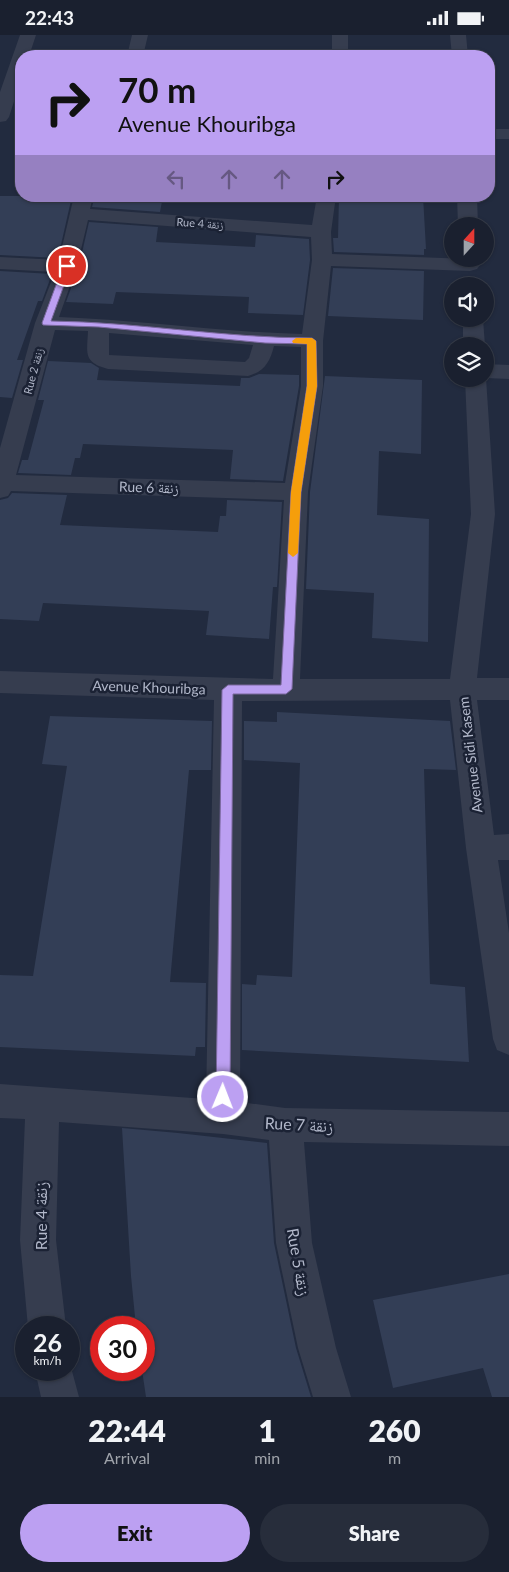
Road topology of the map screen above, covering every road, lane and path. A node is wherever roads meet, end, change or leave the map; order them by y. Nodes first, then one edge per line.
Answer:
1 (28, 35) edge
2 (140, 35) edge
3 (340, 35) edge
4 (458, 35) edge
5 (24, 50) edge
6 (136, 50) edge
7 (340, 50) edge
8 (459, 50) edge
9 (15, 79) edge
10 (4, 117) edge
11 (509, 133) edge
12 (495, 134) edge
13 (326, 202) edge
14 (467, 202) edge
15 (81, 205) edge
16 (468, 217) edge
17 (320, 232) junction
18 (322, 260) junction
19 (444, 262) edge
20 (0, 263) edge
21 (67, 266) junction
22 (46, 323) junction
23 (99, 324) junction
24 (265, 341) junction
25 (312, 341) junction
26 (494, 371) edge
27 (509, 372) edge
28 (476, 387) edge
29 (9, 421) edge
30 (1, 486) edge
31 (296, 492) junction
32 (2, 689) edge
33 (286, 689) junction
34 (509, 689) edge
35 (228, 690) junction
36 (462, 690) junction
37 (495, 848) edge
38 (509, 1039) edge
39 (0, 1101) edge
40 (43, 1104) junction
41 (222, 1117) junction
42 (285, 1125) junction
43 (509, 1129) edge
44 (46, 1316) edge
45 (56, 1381) edge
46 (60, 1397) edge
47 (332, 1397) edge

1 - 5 street
2 - 6 street
3 - 7 street
4 - 8 street
9 - 10 street
11 - 12 street
13 - 17 street
14 - 16 street
15 - 17 street, Rue 4 زنقة
15 - 21 street, Rue 2 زنقة
17 - 18 street
18 - 19 street
18 - 25 street
20 - 21 street
21 - 22 street, Rue 2 زنقة
22 - 23 street
22 - 29 street, Rue 2 زنقة
23 - 24 street
23 - 24 street
24 - 25 street
25 - 31 street
26 - 27 street
28 - 36 street, Avenue Sidi Kasem
29 - 30 street, Rue 2 زنقة
30 - 31 street, Rue 6 زنقة
31 - 33 street
32 - 35 street, Avenue Khouribga
33 - 35 street, Avenue Khouribga
33 - 36 street, Avenue Khouribga
34 - 36 street, Avenue Khouribga
35 - 41 street
36 - 37 street, Avenue Sidi Kasem
37 - 38 street, Avenue Sidi Kasem
39 - 40 street, Rue 7 زنقة
40 - 41 street, Rue 7 زنقة
40 - 44 street, Rue 4 زنقة
41 - 42 street, Rue 7 زنقة
42 - 43 street, Rue 7 زنقة
42 - 47 street, Rue 5 زنقة
45 - 46 street

